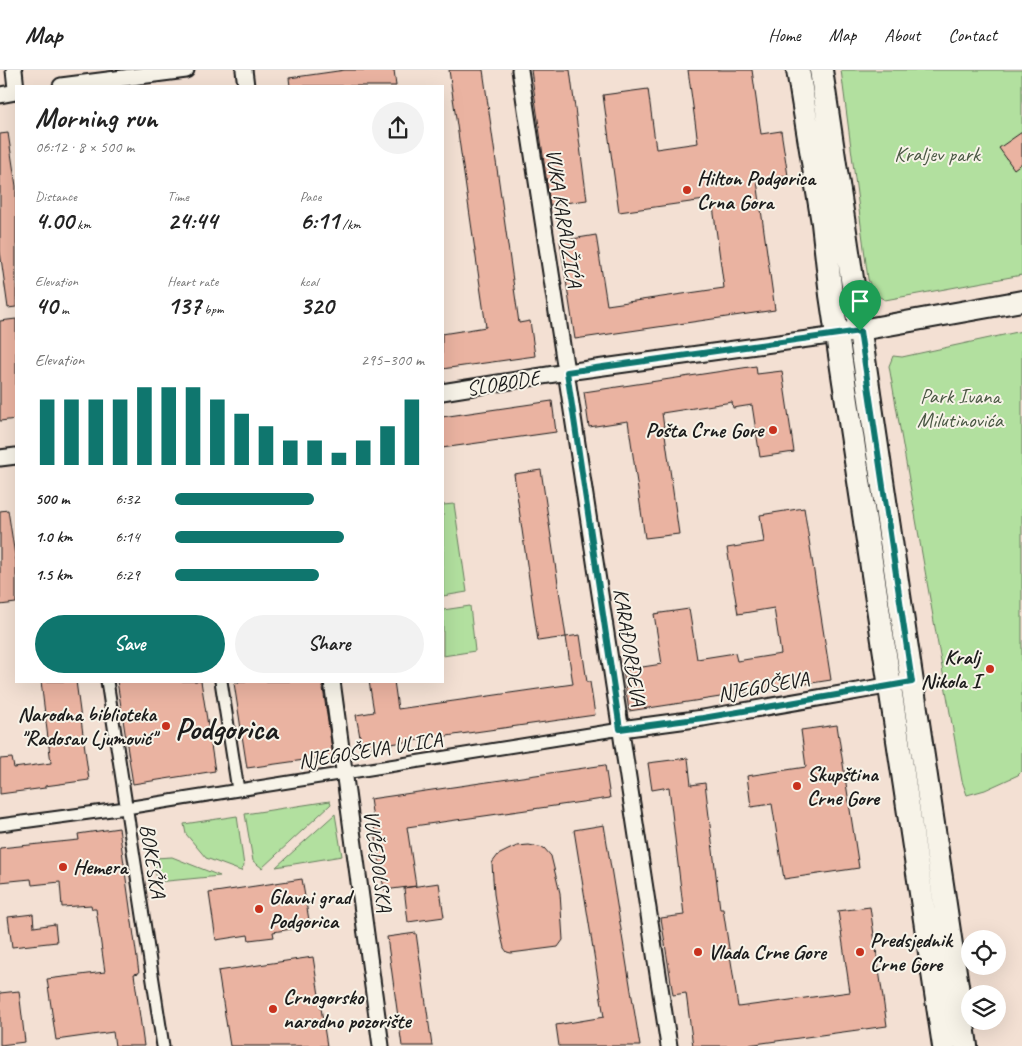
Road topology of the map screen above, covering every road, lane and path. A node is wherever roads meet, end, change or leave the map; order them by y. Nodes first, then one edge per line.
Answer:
1 (14, 70) edge
2 (186, 70) edge
3 (244, 70) edge
4 (520, 70) edge
5 (798, 70) edge
6 (821, 70) edge
7 (16, 85) edge
8 (69, 85) edge
9 (246, 85) edge
10 (15, 90) edge
11 (0, 95) edge
12 (1022, 301) edge
13 (860, 331) junction
14 (837, 334) junction
15 (567, 372) junction
16 (444, 392) edge
17 (15, 456) edge
18 (0, 458) edge
19 (107, 683) edge
20 (221, 683) edge
21 (332, 683) edge
22 (901, 684) junction
23 (620, 729) junction
24 (345, 773) junction
25 (238, 790) junction
26 (126, 808) junction
27 (0, 825) edge
28 (164, 1046) edge
29 (381, 1046) edge
30 (668, 1046) edge
31 (944, 1046) edge
32 (966, 1046) edge

1 - 7 street
2 - 8 street
3 - 9 street
4 - 15 street, VUKA KARADŽIĆA
5 - 14 main road
6 - 13 main road
10 - 11 street
12 - 13 street, SLOBODE
13 - 14 street, SLOBODE
13 - 22 main road
14 - 15 street, SLOBODE
14 - 22 main road
15 - 16 street, SLOBODE
15 - 23 street, KARAĐORĐEVA
17 - 18 street
19 - 26 street, BOKEŠKA
20 - 25 street
21 - 24 street, VUČEDOLSKA
22 - 23 street, NJEGOŠEVA
22 - 31 main road
22 - 32 main road
23 - 24 street, NJEGOŠEVA ULICA
23 - 30 street, KARAĐORĐEVA
24 - 25 street, NJEGOŠEVA ULICA
24 - 29 street, VUČEDOLSKA
25 - 26 street, NJEGOŠEVA ULICA
26 - 27 street
26 - 28 street, BOKEŠKA

